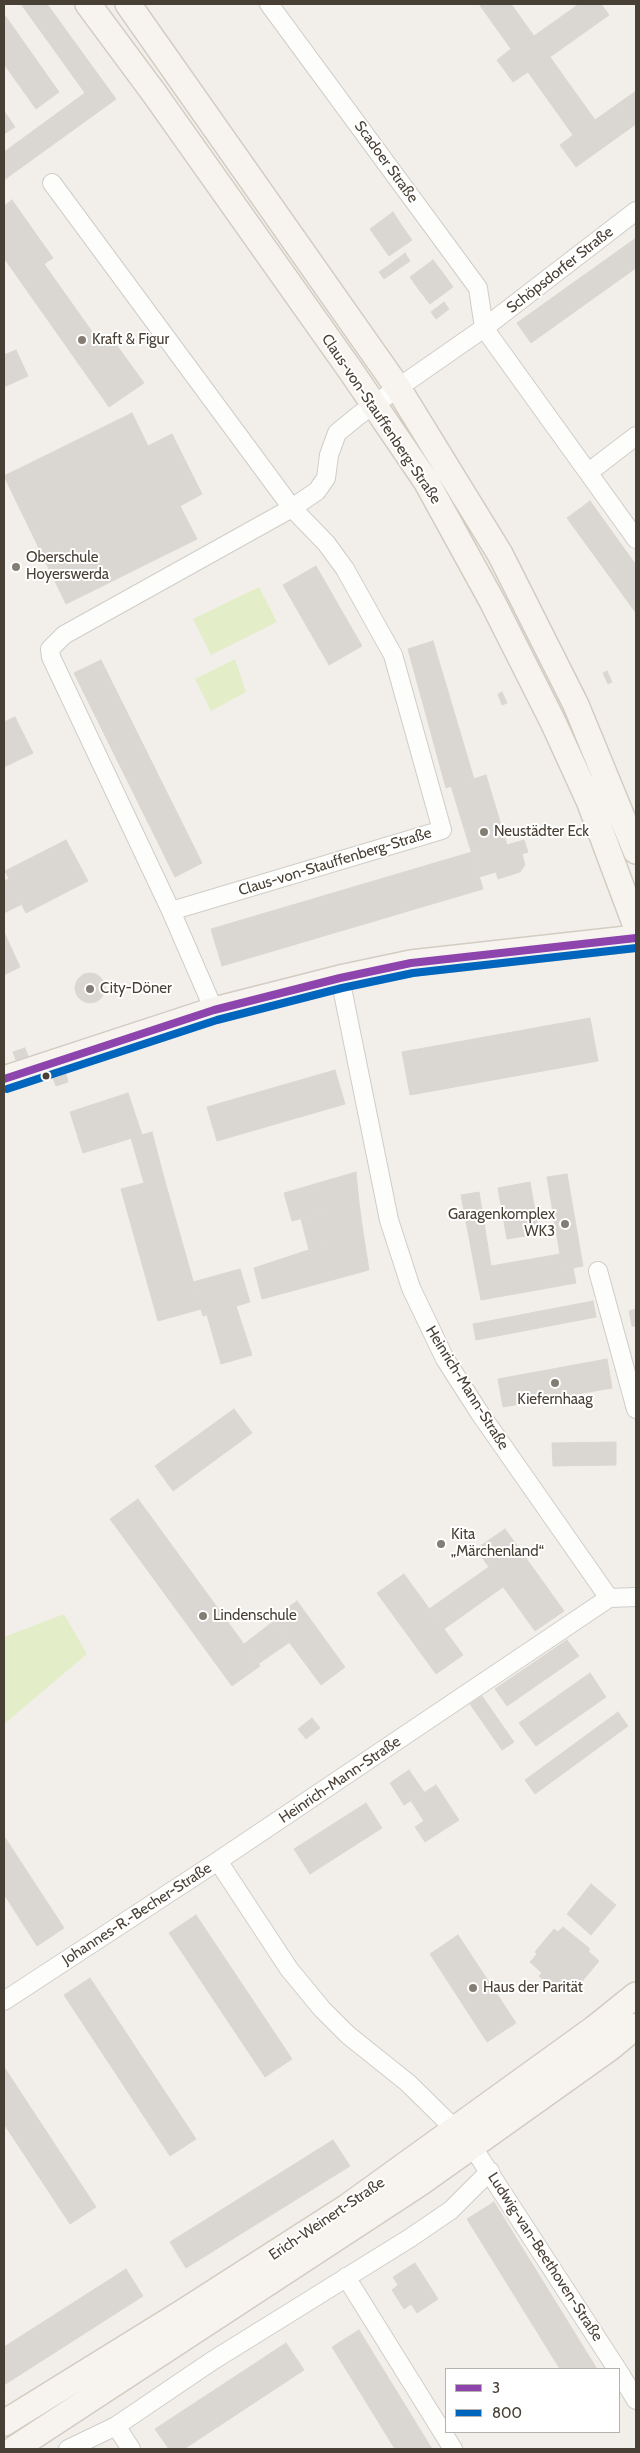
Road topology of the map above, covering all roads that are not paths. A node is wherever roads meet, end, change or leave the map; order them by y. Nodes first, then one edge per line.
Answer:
1 (88, 4) edge
2 (128, 4) edge
3 (269, 4) edge
4 (52, 183) dead end
5 (636, 211) edge
6 (484, 328) junction
7 (398, 388) junction
8 (374, 405) junction
9 (636, 436) edge
10 (589, 472) junction
11 (292, 508) junction
12 (636, 539) edge
13 (636, 851) edge
14 (171, 911) junction
15 (636, 926) edge
16 (636, 938) edge
17 (340, 978) junction
18 (214, 1010) junction
19 (4, 1079) edge
20 (598, 1271) dead end
21 (636, 1409) edge
22 (636, 1597) edge
23 (609, 1598) junction
24 (218, 1861) junction
25 (636, 1995) edge
26 (4, 2001) edge
27 (636, 2026) edge
28 (464, 2137) junction
29 (490, 2171) junction
30 (346, 2277) junction
31 (616, 2368) edge
32 (620, 2374) edge
33 (636, 2400) edge
34 (4, 2423) edge
35 (116, 2426) junction
36 (14, 2449) edge
37 (68, 2449) edge
38 (131, 2449) edge
39 (453, 2449) edge

1 - 8 street, Claus-von-Stauffenberg-Straße
2 - 7 street, Claus-von-Stauffenberg-Straße
3 - 6 street, Scadoer Straße
4 - 11 street, Claus-von-Stauffenberg-Straße
5 - 6 street, Schöpsdorfer Straße
6 - 7 street, Schöpsdorfer Straße
6 - 10 street
7 - 8 street, Schöpsdorfer Straße
7 - 13 street, Claus-von-Stauffenberg-Straße
8 - 11 street, Schöpsdorfer Straße
8 - 15 street, Claus-von-Stauffenberg-Straße
9 - 10 street
10 - 12 street
11 - 14 street
11 - 14 street, Claus-von-Stauffenberg-Straße
14 - 18 street
16 - 17 street
17 - 18 street
17 - 23 street, Heinrich-Mann-Straße
18 - 19 street
20 - 21 street
22 - 23 street
23 - 24 street, Heinrich-Mann-Straße
24 - 26 street, Johannes-R.-Becher-Straße
24 - 28 street, Johannes-R.-Becher-Straße
25 - 28 street, Erich-Weinert-Straße
27 - 28 street, Erich-Weinert-Straße
28 - 29 street, Ludwig-van-Beethoven-Straße
28 - 34 street, Erich-Weinert-Straße
28 - 36 street, Erich-Weinert-Straße
29 - 30 street
29 - 31 street, Ludwig-van-Beethoven-Straße
30 - 35 street
30 - 39 street
32 - 33 street, Ludwig-van-Beethoven-Straße
35 - 37 street
35 - 38 street

